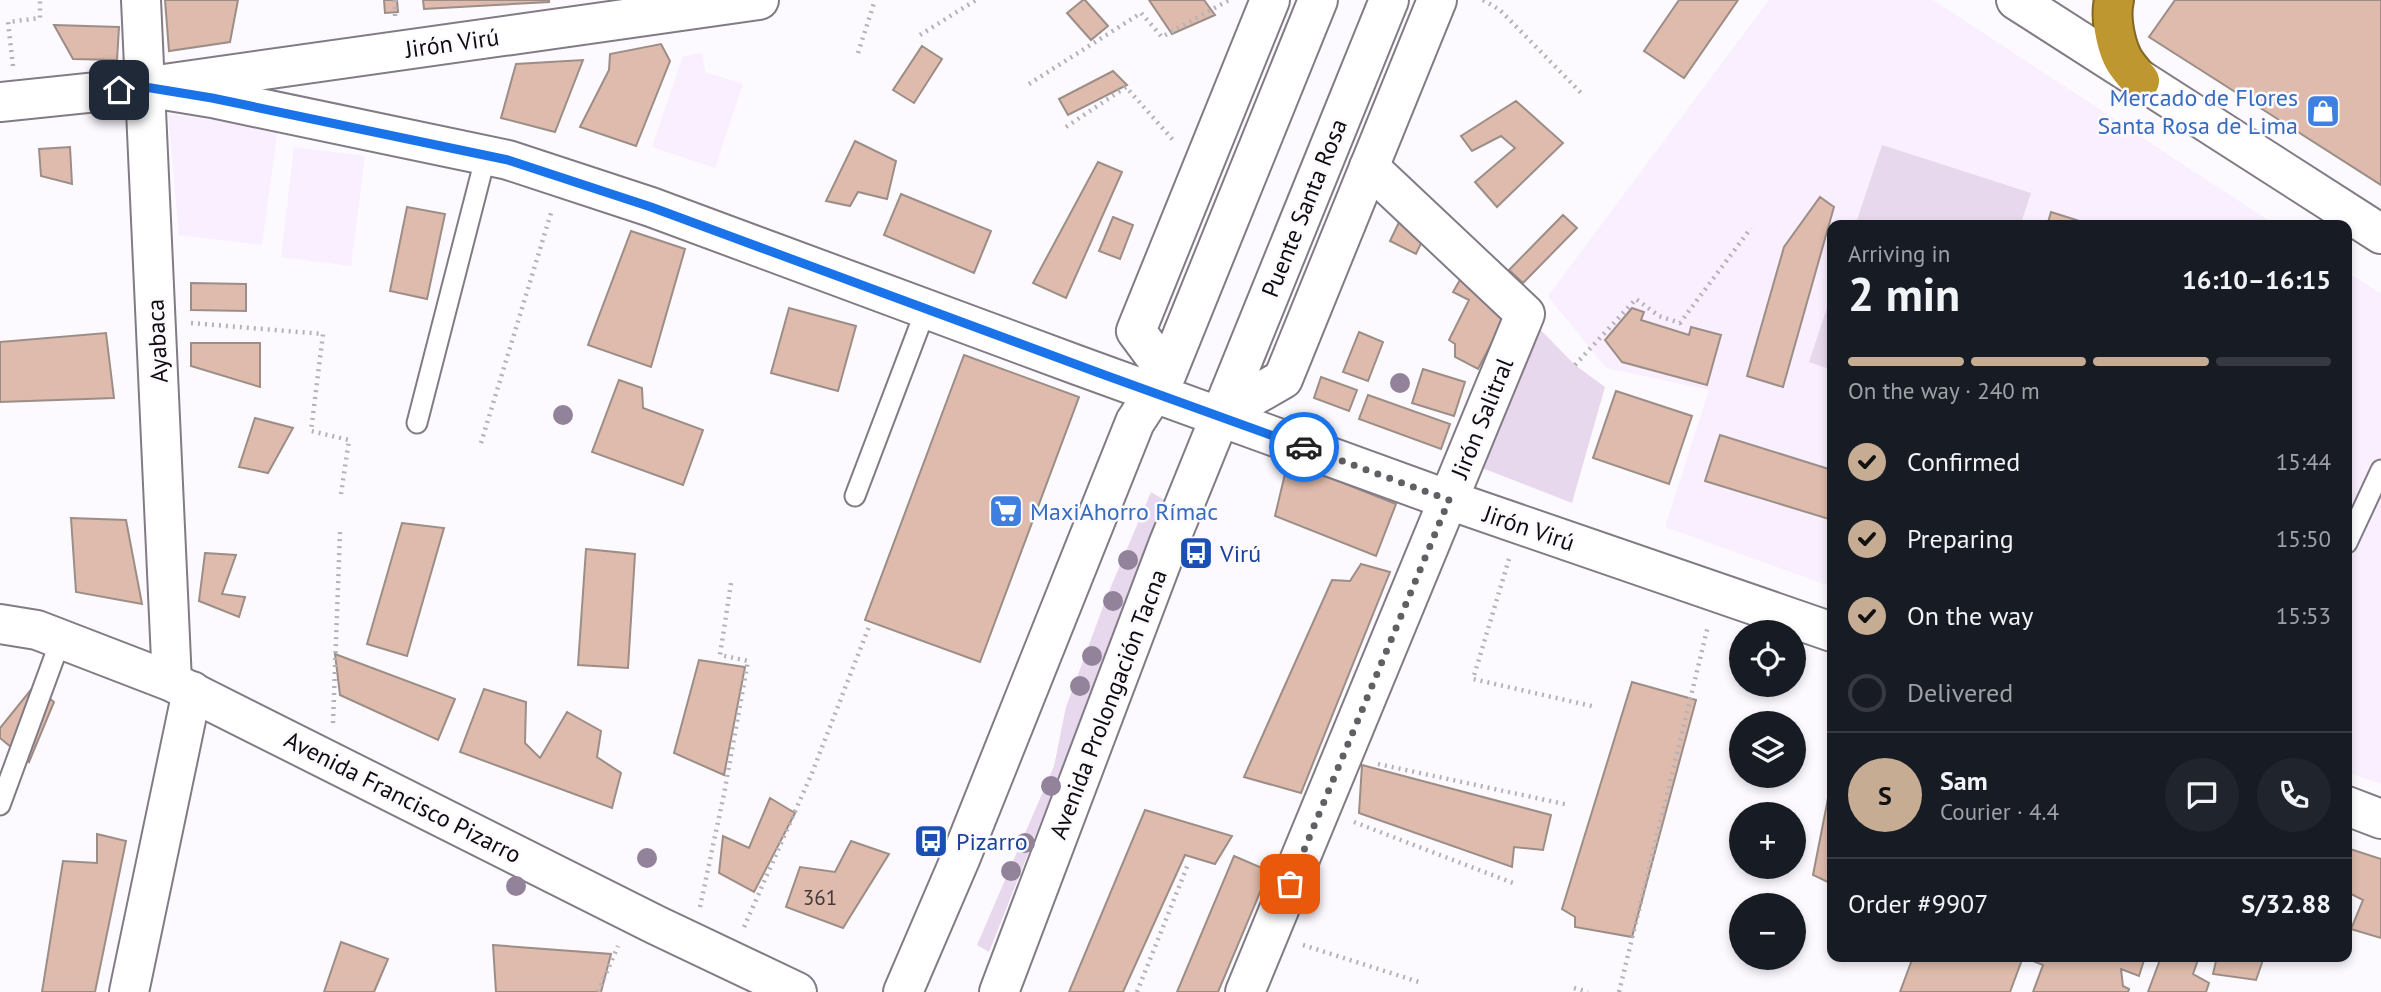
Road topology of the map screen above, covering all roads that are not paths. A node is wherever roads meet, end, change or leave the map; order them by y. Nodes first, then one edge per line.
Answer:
1 (141, 0) edge
2 (759, 0) edge
3 (1318, 0) edge
4 (1389, 0) edge
5 (1437, 0) edge
6 (2016, 0) edge
7 (2114, 0) edge
8 (1252, 4) edge
9 (2140, 81) junction
10 (145, 87) junction
11 (8, 101) edge
12 (486, 155) junction
13 (1369, 167) junction
14 (2381, 234) edge
15 (926, 309) junction
16 (1160, 383) junction
17 (1219, 416) junction
18 (417, 422) dead end
19 (2381, 470) edge
20 (855, 496) dead end
21 (1449, 500) junction
22 (2352, 532) edge
23 (0, 624) edge
24 (1827, 630) edge
25 (61, 639) junction
26 (182, 687) junction
27 (0, 805) edge
28 (2352, 808) edge
29 (2381, 819) edge
30 (129, 992) edge
31 (797, 992) edge
32 (903, 992) edge
33 (999, 992) edge
34 (1245, 992) edge

1 - 10 main road, Ayabaca
2 - 10 main road, Jirón Virú
3 - 16 main road
4 - 17 main road, Puente Santa Rosa
5 - 13 main road
6 - 9 main road
7 - 9 highway
8 - 16 main road
9 - 14 main road
10 - 11 main road, Jirón Virú
10 - 12 main road, Jirón Virú
10 - 26 main road, Ayabaca
12 - 15 main road, Jirón Virú
12 - 18 lane
13 - 17 main road
13 - 21 main road, Jirón Salitral
15 - 16 main road, Jirón Virú
15 - 20 lane
16 - 17 main road, Jirón Virú
16 - 32 main road
17 - 21 main road, Jirón Virú
17 - 33 main road, Avenida Prolongación Tacna
19 - 22 lane
21 - 24 main road, Jirón Virú
21 - 34 main road, Jirón Salitral
23 - 25 main road, Avenida Francisco Pizarro
25 - 26 main road, Avenida Francisco Pizarro
25 - 27 lane
26 - 30 main road, Ayabaca
26 - 31 main road, Avenida Francisco Pizarro
28 - 29 main road

